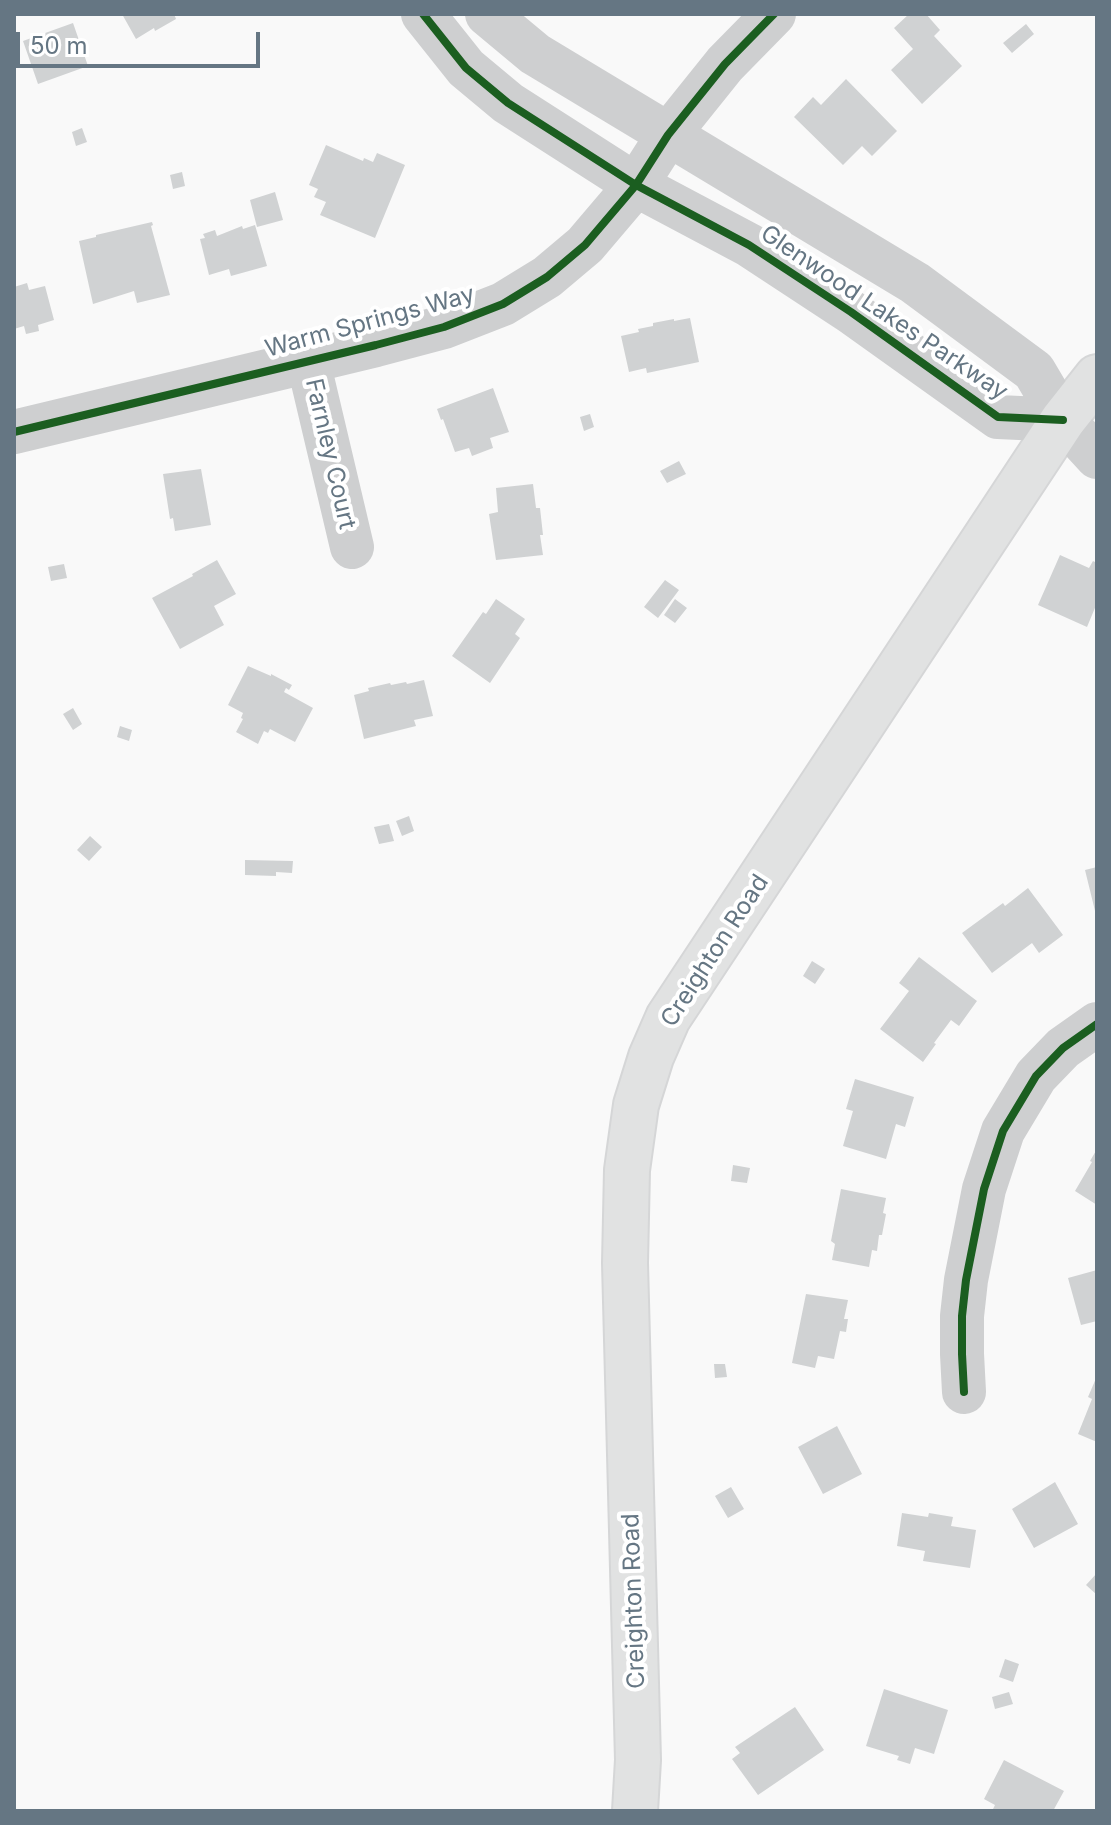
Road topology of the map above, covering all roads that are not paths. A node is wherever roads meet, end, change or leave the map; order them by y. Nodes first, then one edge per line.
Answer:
1 (423, 14) edge
2 (487, 14) edge
3 (774, 14) edge
4 (668, 135) junction
5 (636, 185) junction
6 (308, 361) junction
7 (1097, 377) edge
8 (1063, 420) junction
9 (14, 432) edge
10 (1097, 457) edge
11 (352, 547) dead end
12 (1097, 1024) edge
13 (964, 1392) dead end
14 (635, 1811) edge

1 - 5 street, Glenwood Lakes Parkway
2 - 4 street, Glenwood Lakes Parkway
3 - 4 street, Warm Springs Way
4 - 5 street, Warm Springs Way
4 - 8 street, Glenwood Lakes Parkway
5 - 6 street, Warm Springs Way
5 - 8 street, Glenwood Lakes Parkway
6 - 9 street, Warm Springs Way
6 - 11 street, Farnley Court
7 - 8 main road, Creighton Road
8 - 10 street
8 - 14 main road, Creighton Road
12 - 13 street

